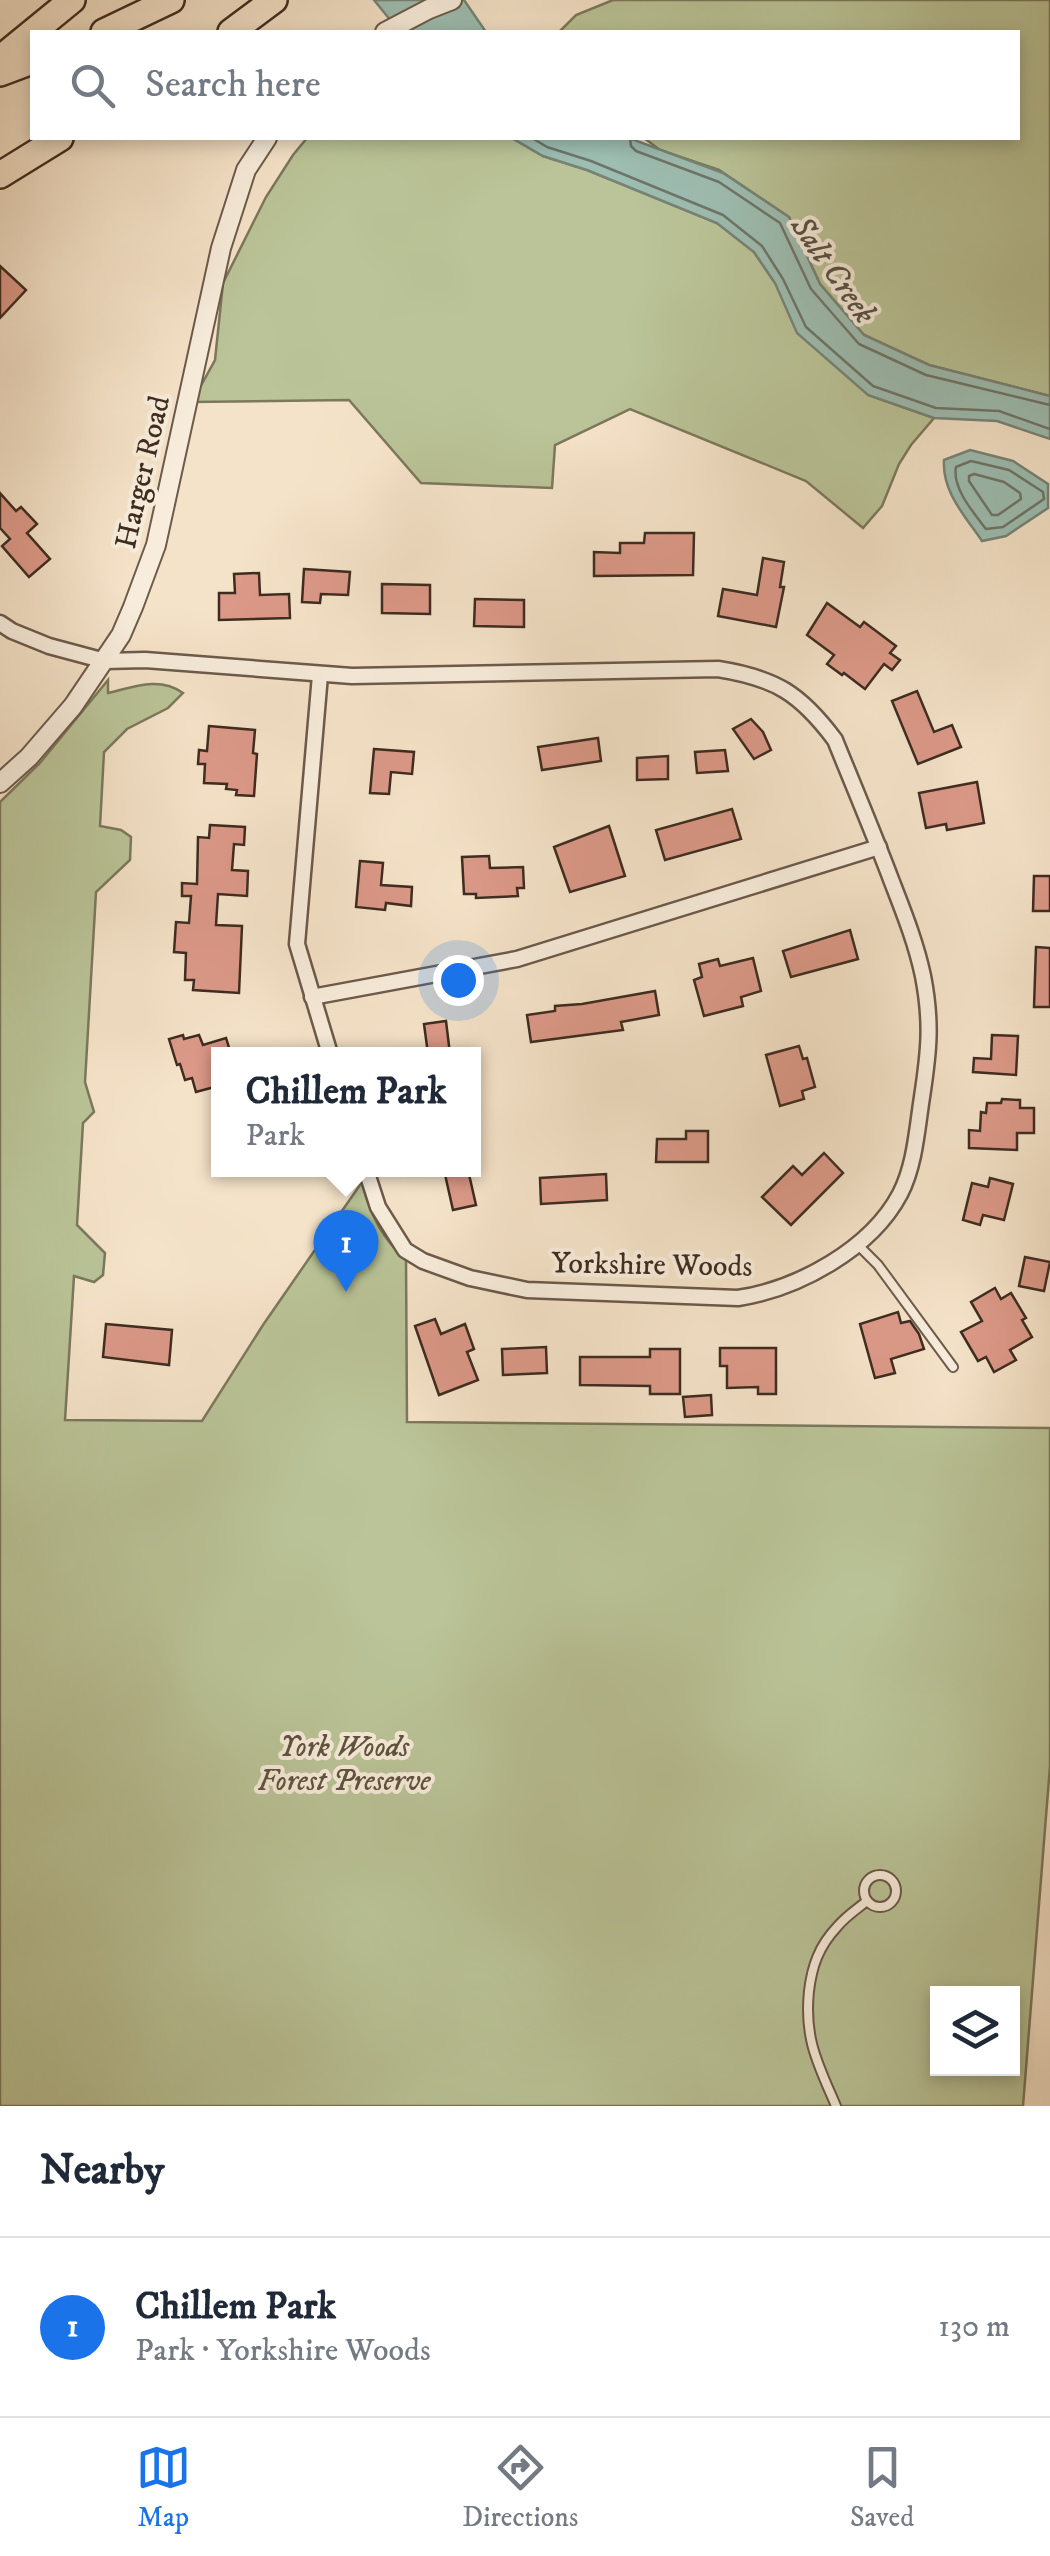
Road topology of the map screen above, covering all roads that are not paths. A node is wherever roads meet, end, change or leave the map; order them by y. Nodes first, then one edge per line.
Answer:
1 (72, 0) edge
2 (171, 0) edge
3 (274, 0) edge
4 (452, 0) edge
5 (35, 30) edge
6 (108, 30) edge
7 (234, 30) edge
8 (389, 30) edge
9 (30, 34) edge
10 (0, 59) edge
11 (30, 63) edge
12 (0, 73) edge
13 (57, 140) edge
14 (265, 140) edge
15 (0, 174) edge
16 (0, 623) edge
17 (105, 661) junction
18 (320, 675) junction
19 (0, 782) edge
20 (879, 847) junction
21 (312, 997) junction
22 (328, 1047) edge
23 (368, 1177) edge
24 (857, 1244) junction
25 (952, 1367) dead end
26 (867, 1901) junction
27 (836, 2106) edge

1 - 5 highway
2 - 6 highway
3 - 7 highway
4 - 8 street
9 - 10 highway
11 - 12 highway
13 - 15 highway
14 - 17 street, Harger Road
16 - 17 street, Yorkshire Woods
17 - 18 street, Yorkshire Woods
17 - 19 street, Harger Road
18 - 20 street, Yorkshire Woods
18 - 21 street
20 - 21 street
20 - 24 street, Yorkshire Woods
21 - 22 street
23 - 24 street, Yorkshire Woods
24 - 25 lane
26 - 26 lane
26 - 27 lane

